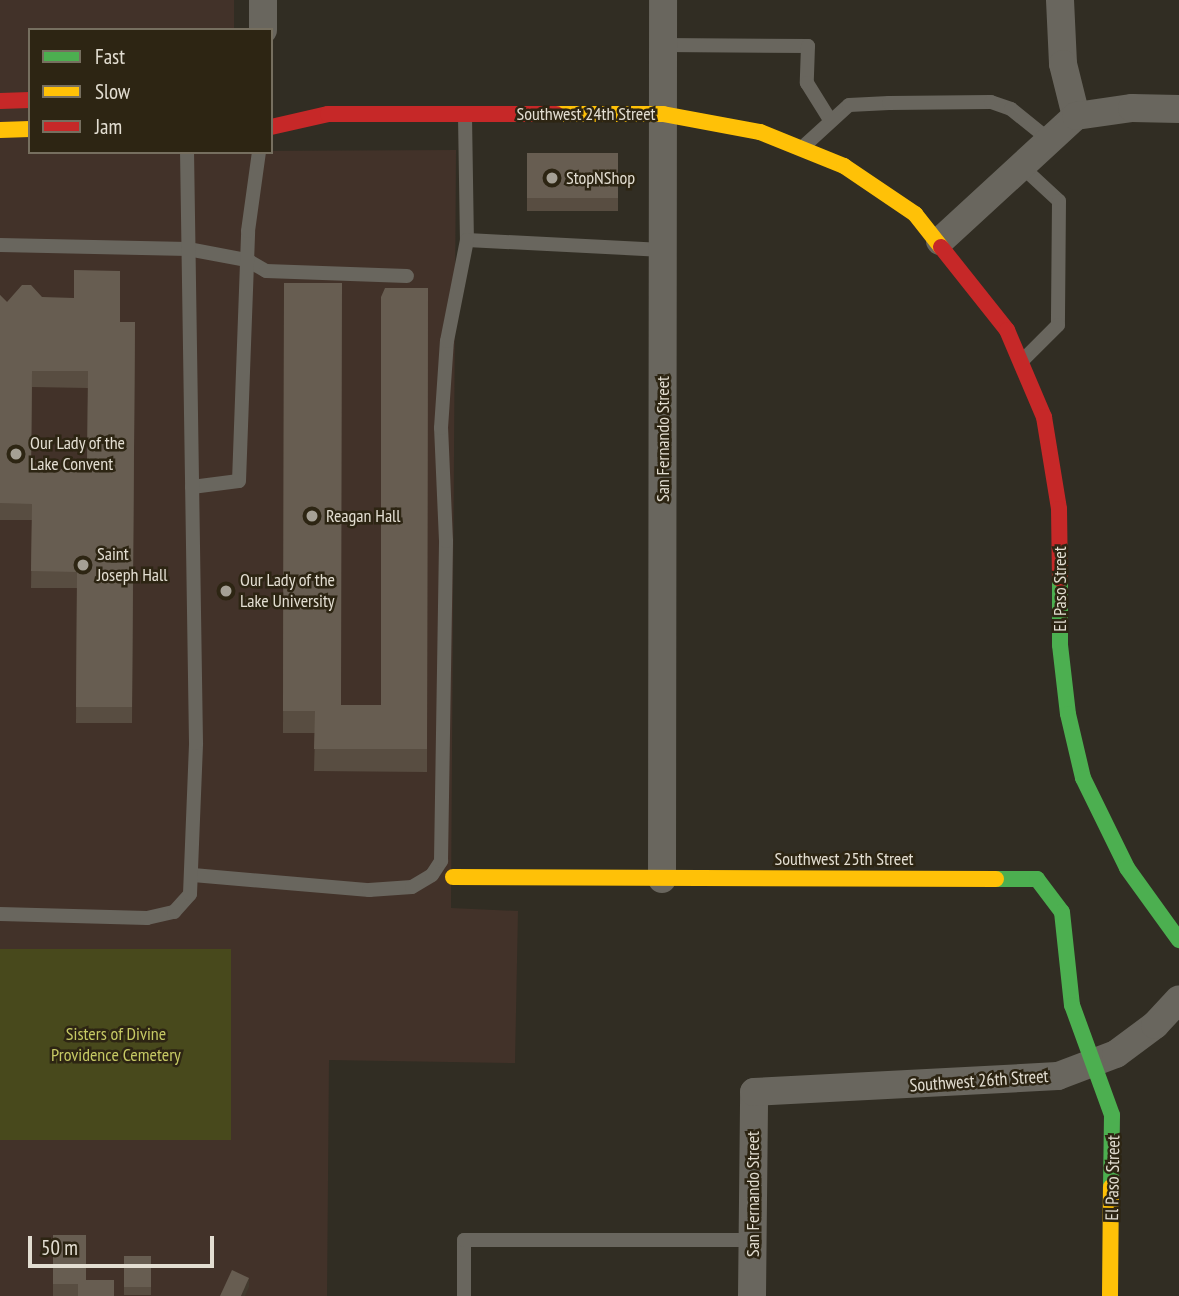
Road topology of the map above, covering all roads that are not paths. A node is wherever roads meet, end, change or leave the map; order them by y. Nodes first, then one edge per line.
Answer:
1 (262, 0) edge
2 (663, 0) edge
3 (1060, 0) edge
4 (262, 28) edge
5 (663, 45) junction
6 (28, 100) edge
7 (0, 101) edge
8 (283, 104) dead end
9 (1179, 109) edge
10 (328, 114) junction
11 (464, 114) junction
12 (663, 114) junction
13 (1076, 116) junction
14 (830, 120) junction
15 (273, 127) edge
16 (0, 130) edge
17 (28, 130) edge
18 (1047, 138) junction
19 (803, 146) junction
20 (187, 154) edge
21 (259, 154) edge
22 (1019, 164) junction
23 (467, 240) junction
24 (940, 241) junction
25 (0, 245) edge
26 (188, 249) junction
27 (663, 250) junction
28 (247, 260) junction
29 (407, 276) dead end
30 (1022, 361) junction
31 (192, 487) junction
32 (193, 875) junction
33 (432, 875) junction
34 (453, 877) joint
35 (663, 879) junction
36 (0, 914) edge
37 (1179, 940) edge
38 (1179, 999) edge
39 (1094, 1064) junction
40 (754, 1092) joint
41 (753, 1240) junction
42 (464, 1296) edge
43 (752, 1296) edge
44 (1110, 1296) edge

1 - 4 street
2 - 5 street, San Fernando Street
3 - 13 street
5 - 12 street, San Fernando Street
5 - 14 lane
6 - 7 main road
8 - 10 main road, Southwest 24th Street
9 - 13 street
10 - 11 main road, Southwest 24th Street
10 - 15 main road, Southwest 24th Street
11 - 12 main road, Southwest 24th Street
11 - 23 lane
12 - 19 main road, Southwest 24th Street
12 - 27 street, San Fernando Street
13 - 18 street
14 - 18 lane
14 - 19 lane
16 - 17 main road
18 - 22 street
19 - 24 main road, Southwest 24th Street
20 - 26 lane
21 - 28 lane
22 - 24 street
22 - 30 lane
23 - 27 lane
23 - 33 lane
24 - 30 main road, El Paso Street
25 - 26 lane
26 - 28 lane
26 - 31 lane
27 - 35 street, San Fernando Street
28 - 29 lane
28 - 31 lane
30 - 37 main road, El Paso Street
31 - 32 lane
32 - 33 lane
32 - 36 lane
33 - 34 lane
34 - 35 main road, Southwest 25th Street
35 - 39 main road, Southwest 25th Street
38 - 39 street, Southwest 26th Street
39 - 40 street, Southwest 26th Street
39 - 44 main road, El Paso Street
40 - 41 street, San Fernando Street
41 - 42 lane
41 - 43 street, San Fernando Street

